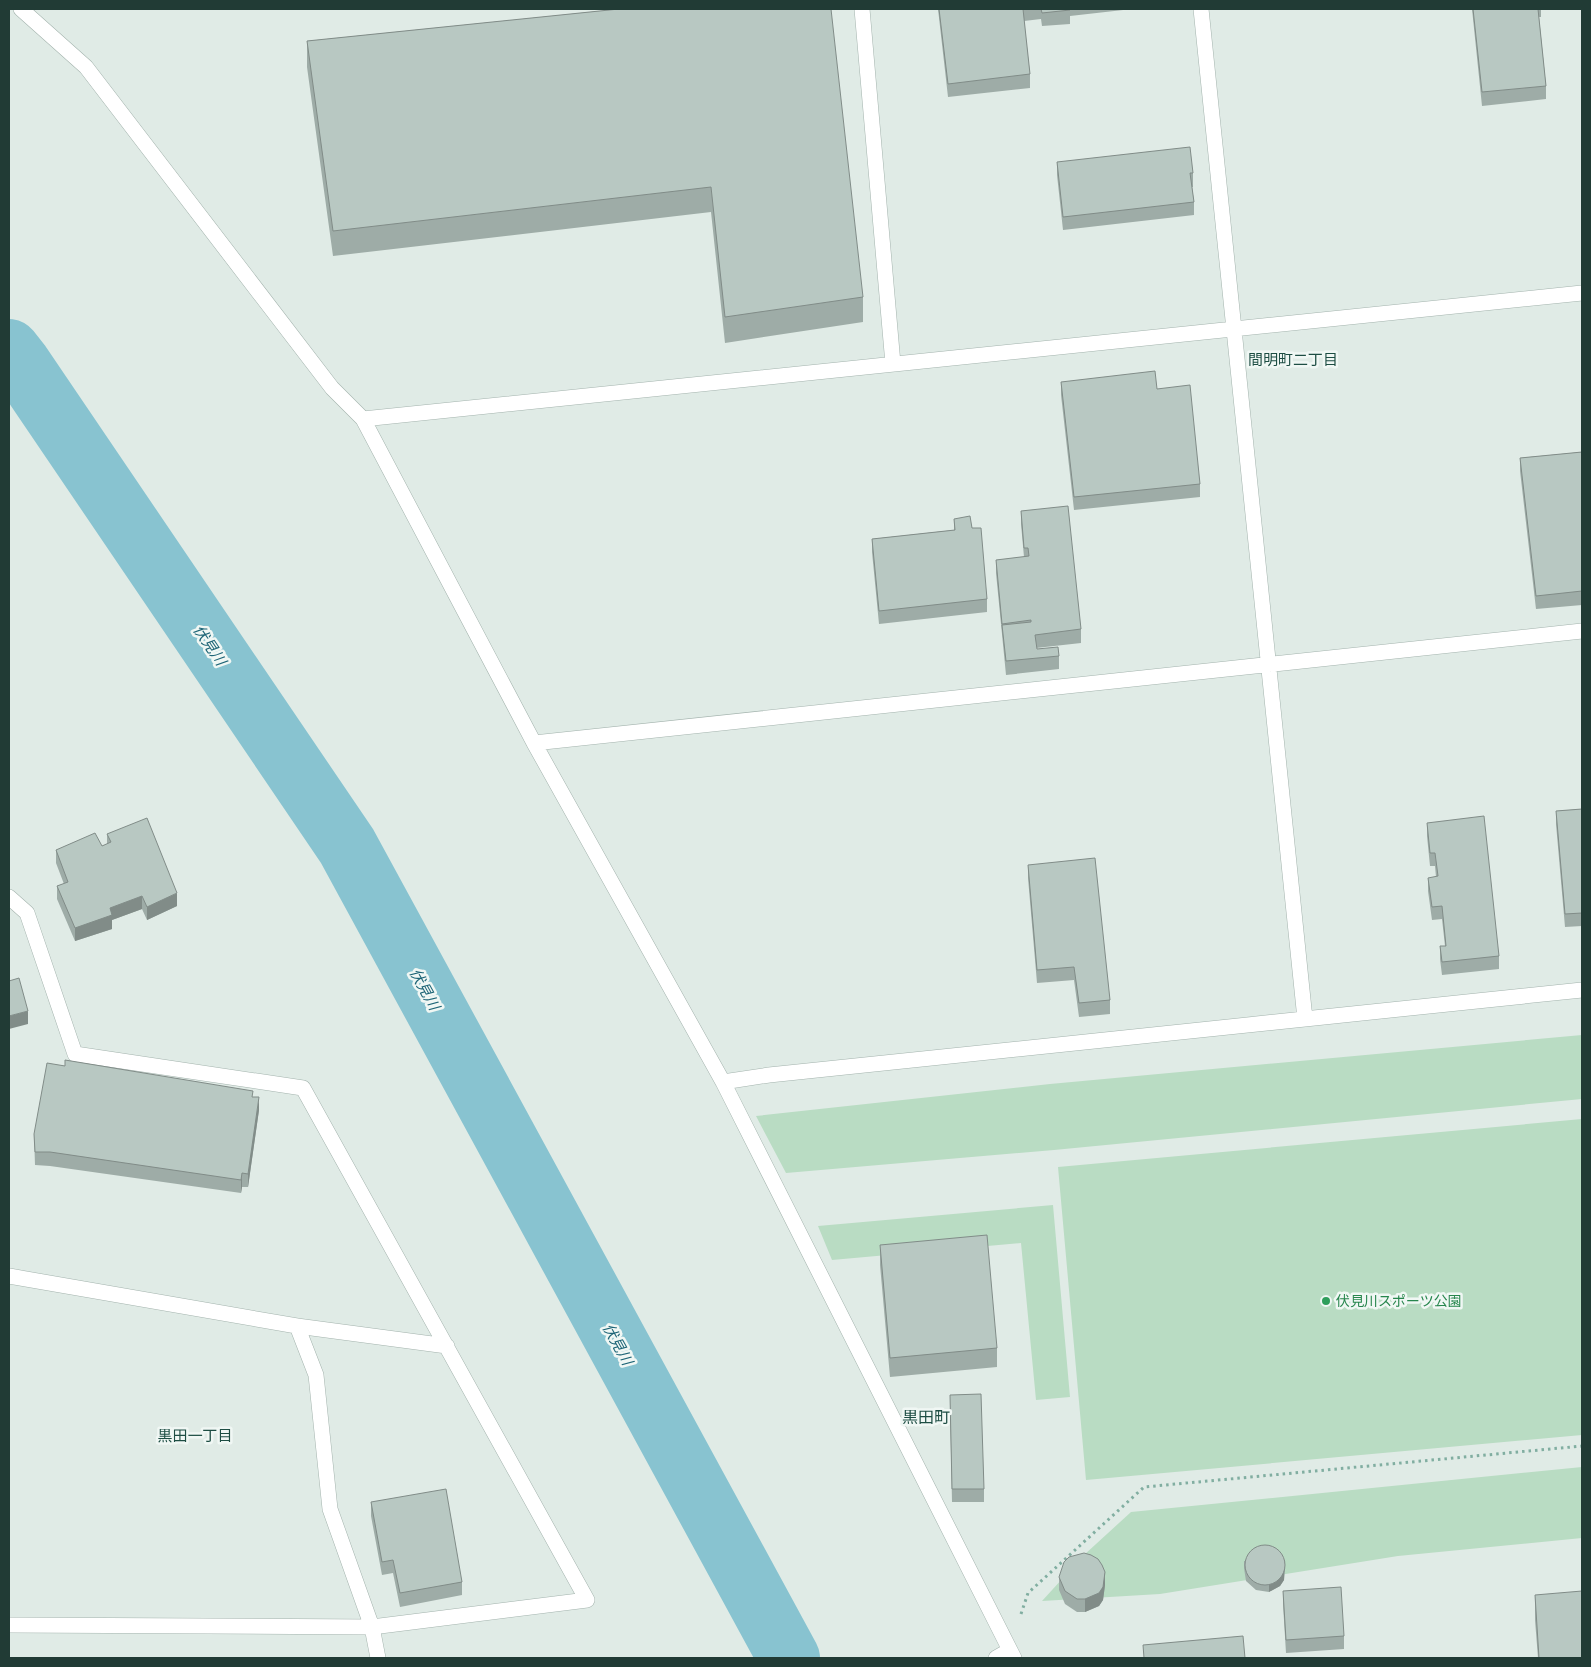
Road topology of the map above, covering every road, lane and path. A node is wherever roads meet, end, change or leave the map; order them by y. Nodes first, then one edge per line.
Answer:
1 (21, 9) edge
2 (862, 9) edge
3 (1201, 9) edge
4 (1582, 293) edge
5 (1234, 329) junction
6 (893, 364) junction
7 (363, 419) junction
8 (1582, 631) edge
9 (1268, 665) junction
10 (534, 743) junction
11 (9, 897) edge
12 (1582, 990) edge
13 (1305, 1019) junction
14 (723, 1082) junction
15 (9, 1276) edge
16 (297, 1326) junction
17 (447, 1346) junction
18 (1582, 1446) edge
19 (9, 1625) edge
20 (372, 1627) junction
21 (1012, 1654) edge
22 (378, 1658) edge
23 (996, 1658) edge

1 - 7 street
2 - 6 street
3 - 5 street
4 - 5 street
5 - 6 street
5 - 9 street
6 - 7 street
7 - 10 street
8 - 9 street
9 - 10 street
9 - 13 street
10 - 14 street
11 - 17 street
12 - 13 street
13 - 14 street
14 - 21 street
15 - 16 street
16 - 17 street
16 - 20 street
17 - 20 street
18 - 21 path
19 - 20 street
20 - 22 street
21 - 23 street

